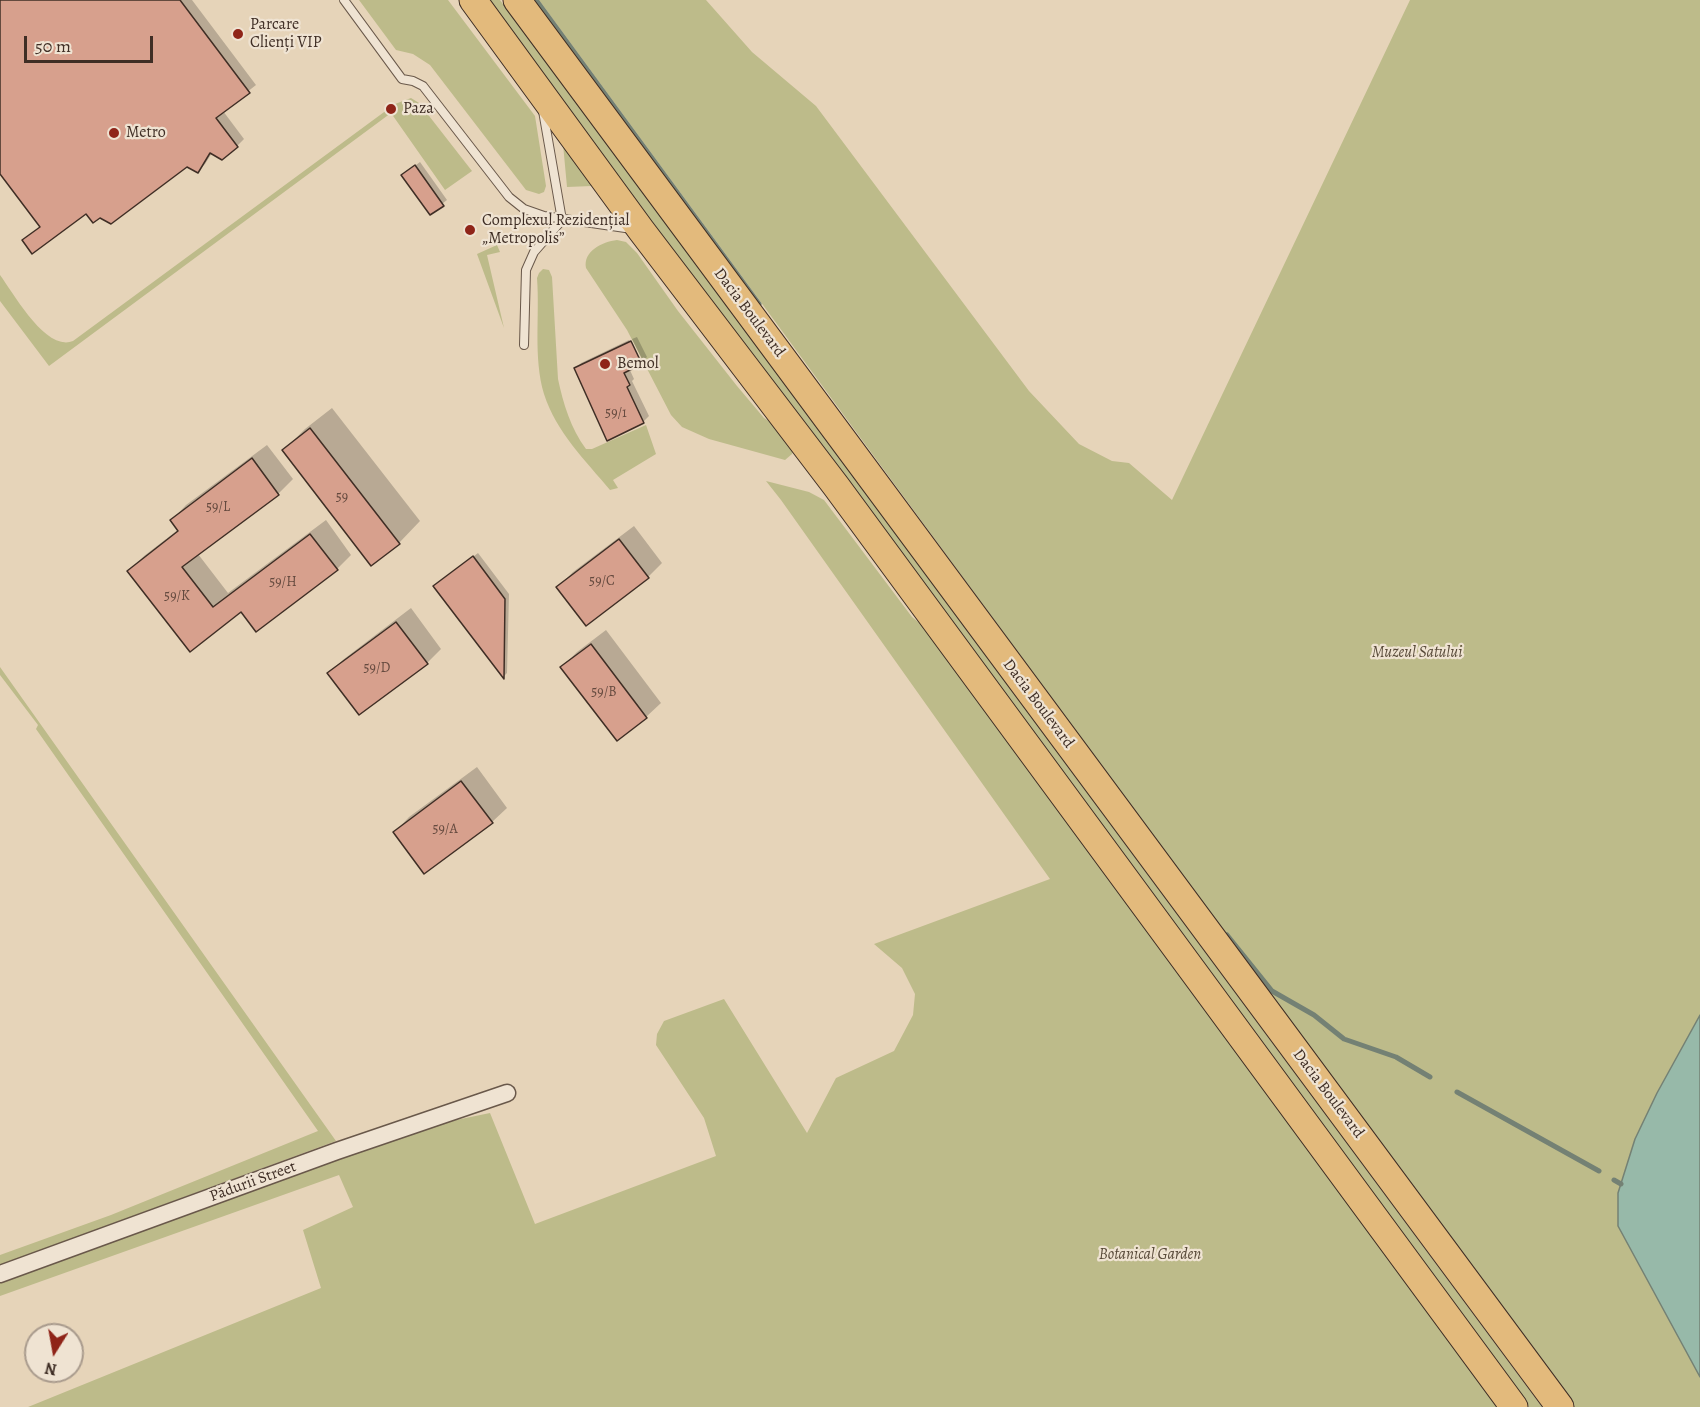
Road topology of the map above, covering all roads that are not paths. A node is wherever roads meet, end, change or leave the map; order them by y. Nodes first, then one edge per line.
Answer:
1 (344, 0) edge
2 (473, 0) edge
3 (517, 0) edge
4 (540, 92) junction
5 (562, 220) junction
6 (641, 230) junction
7 (524, 345) dead end
8 (507, 1093) dead end
9 (0, 1274) edge
10 (1514, 1407) edge
11 (1560, 1407) edge

1 - 5 lane
2 - 4 main road, Dacia Boulevard
3 - 11 main road, Dacia Boulevard
4 - 5 lane
4 - 6 main road, Dacia Boulevard
5 - 6 lane
5 - 7 lane
6 - 10 main road, Dacia Boulevard
8 - 9 street, Pădurii Street

